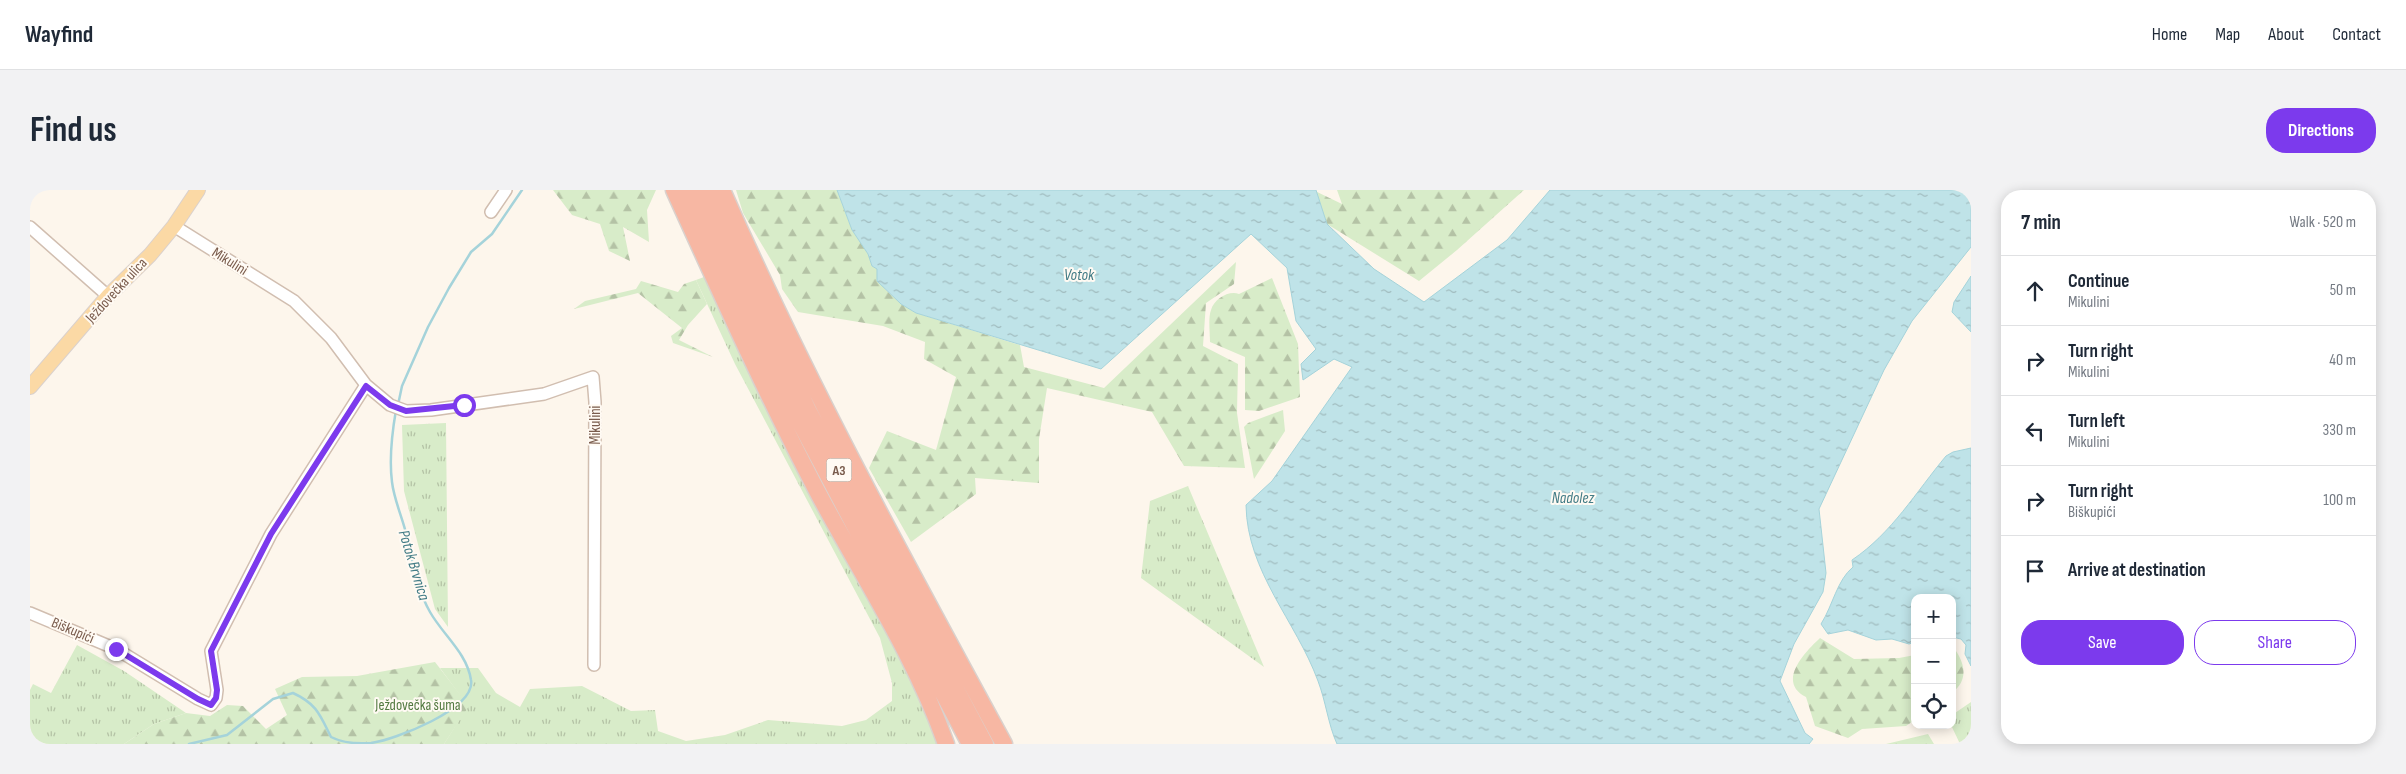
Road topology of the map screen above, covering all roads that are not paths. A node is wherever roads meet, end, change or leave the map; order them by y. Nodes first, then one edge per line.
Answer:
1 (198, 190) edge
2 (506, 190) edge
3 (674, 190) edge
4 (690, 190) edge
5 (706, 190) edge
6 (722, 190) edge
7 (491, 212) dead end
8 (174, 226) junction
9 (31, 229) edge
10 (108, 296) junction
11 (366, 386) junction
12 (30, 387) edge
13 (30, 613) edge
14 (594, 665) dead end
15 (946, 744) edge
16 (970, 744) edge
17 (985, 744) edge
18 (1004, 744) edge

1 - 8 main road, Ježdovečka ulica
2 - 7 street
3 - 15 highway
4 - 16 highway, A3
5 - 17 highway, A3
6 - 18 highway
8 - 10 main road, Ježdovečka ulica
8 - 11 street, Mikulini
9 - 10 street
10 - 12 main road, Ježdovečka ulica
11 - 13 street, Biškupići
11 - 14 street, Mikulini

